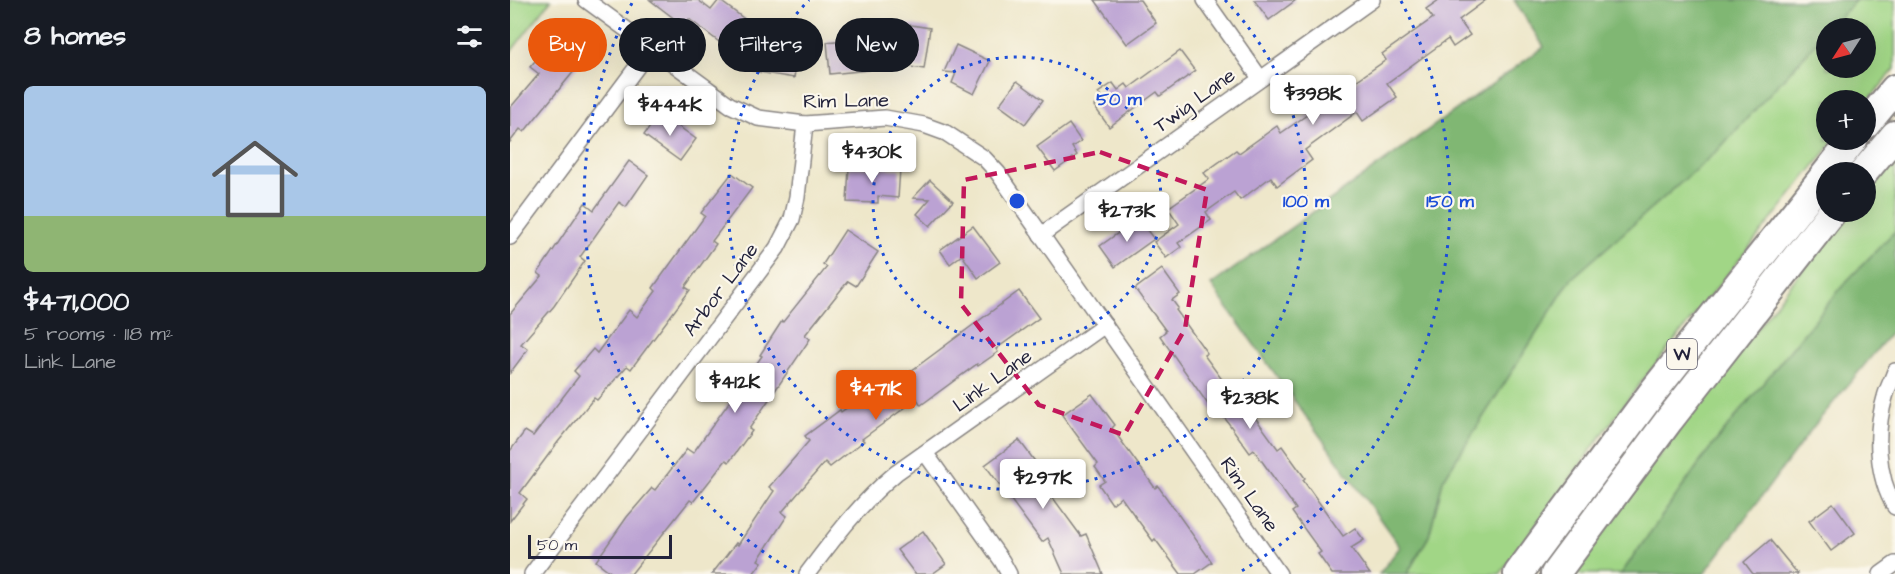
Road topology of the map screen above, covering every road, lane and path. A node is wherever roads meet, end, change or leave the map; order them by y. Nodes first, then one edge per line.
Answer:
1 (586, 0) edge
2 (1205, 0) edge
3 (1371, 0) edge
4 (619, 24) edge
5 (633, 72) edge
6 (684, 72) edge
7 (1260, 78) junction
8 (1895, 89) edge
9 (1876, 112) edge
10 (805, 124) junction
11 (1895, 135) edge
12 (1845, 150) edge
13 (1872, 162) edge
14 (1824, 222) edge
15 (1041, 235) junction
16 (510, 237) edge
17 (1105, 326) junction
18 (1895, 371) edge
19 (926, 454) junction
20 (1895, 507) edge
21 (1895, 564) edge
22 (532, 574) edge
23 (807, 574) edge
24 (1009, 574) edge
25 (1279, 574) edge
26 (1518, 574) edge
27 (1555, 574) edge
28 (1881, 574) edge

1 - 4 street, Rim Lane
2 - 7 street
3 - 7 street, Twig Lane
5 - 16 street
6 - 10 street, Rim Lane
7 - 15 street, Twig Lane
8 - 9 highway
10 - 15 street, Rim Lane
10 - 22 street, Arbor Lane
11 - 13 highway
12 - 26 highway, W
14 - 27 highway, W
15 - 17 street, Rim Lane
17 - 19 street, Link Lane
17 - 25 street, Rim Lane
18 - 20 street
19 - 23 street, Link Lane
19 - 24 street
21 - 28 street

